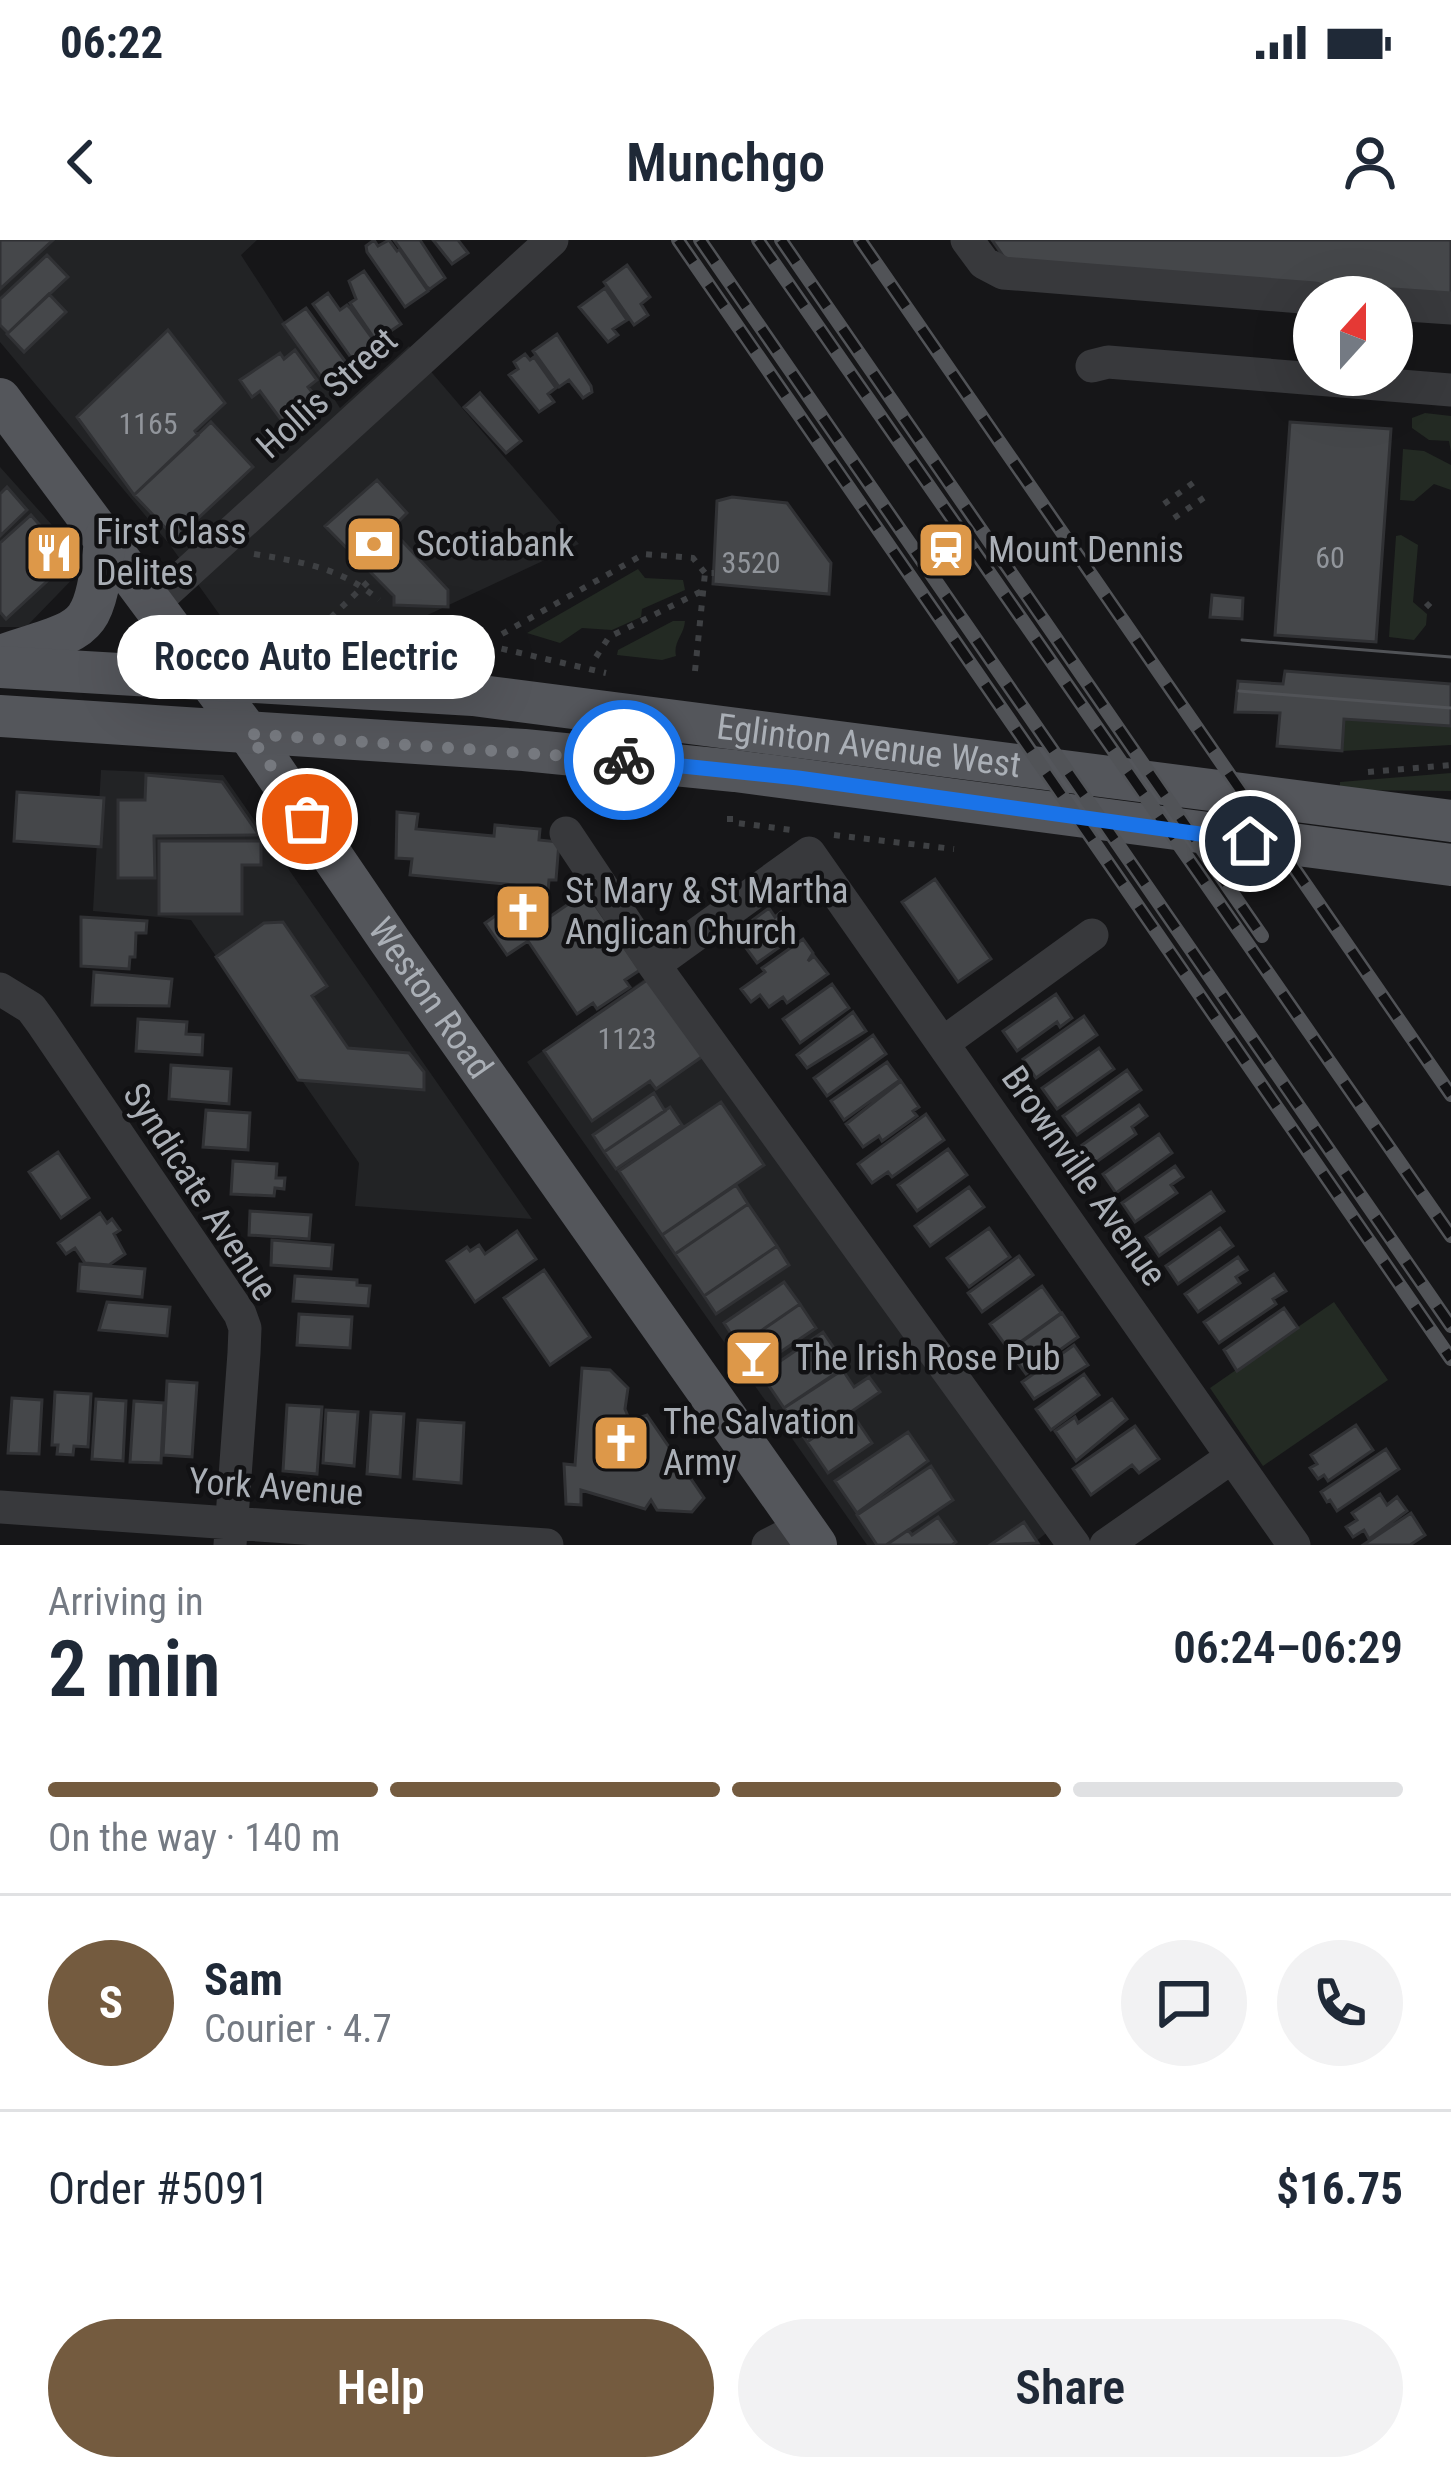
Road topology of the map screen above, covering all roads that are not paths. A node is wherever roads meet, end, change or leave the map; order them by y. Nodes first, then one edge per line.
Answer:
1 (552, 240) edge
2 (967, 240) edge
3 (1293, 296) edge
4 (1413, 305) edge
5 (1451, 308) edge
6 (1092, 366) dead end
7 (1451, 390) edge
8 (0, 398) edge
9 (106, 536) junction
10 (154, 603) junction
11 (0, 656) edge
12 (0, 668) edge
13 (207, 680) junction
14 (0, 716) edge
15 (249, 734) junction
16 (1451, 821) edge
17 (566, 833) dead end
18 (1451, 866) edge
19 (1092, 935) dead end
20 (654, 965) junction
21 (0, 989) edge
22 (943, 1043) junction
23 (1232, 1457) junction
24 (0, 1507) edge
25 (231, 1534) edge
26 (796, 1539) edge
27 (547, 1545) edge
28 (1074, 1545) edge
29 (1106, 1545) edge
30 (1294, 1545) edge

1 - 10 street, Hollis Street
2 - 3 street
4 - 5 street
6 - 7 street
8 - 9 main road, Weston Road
9 - 10 main road, Weston Road
9 - 11 main road
10 - 13 main road, Weston Road
12 - 13 main road, Eglinton Avenue West
13 - 15 main road, Weston Road
13 - 16 main road, Eglinton Avenue West
14 - 15 main road, Eglinton Avenue West
15 - 18 main road, Eglinton Avenue West
15 - 26 main road, Weston Road
17 - 20 street
19 - 22 street
20 - 22 street, Brownville Avenue
20 - 28 street
21 - 25 street, Syndicate Avenue
22 - 23 street, Brownville Avenue
23 - 29 street
23 - 30 street, Brownville Avenue
24 - 25 street, York Avenue
25 - 27 street, York Avenue

